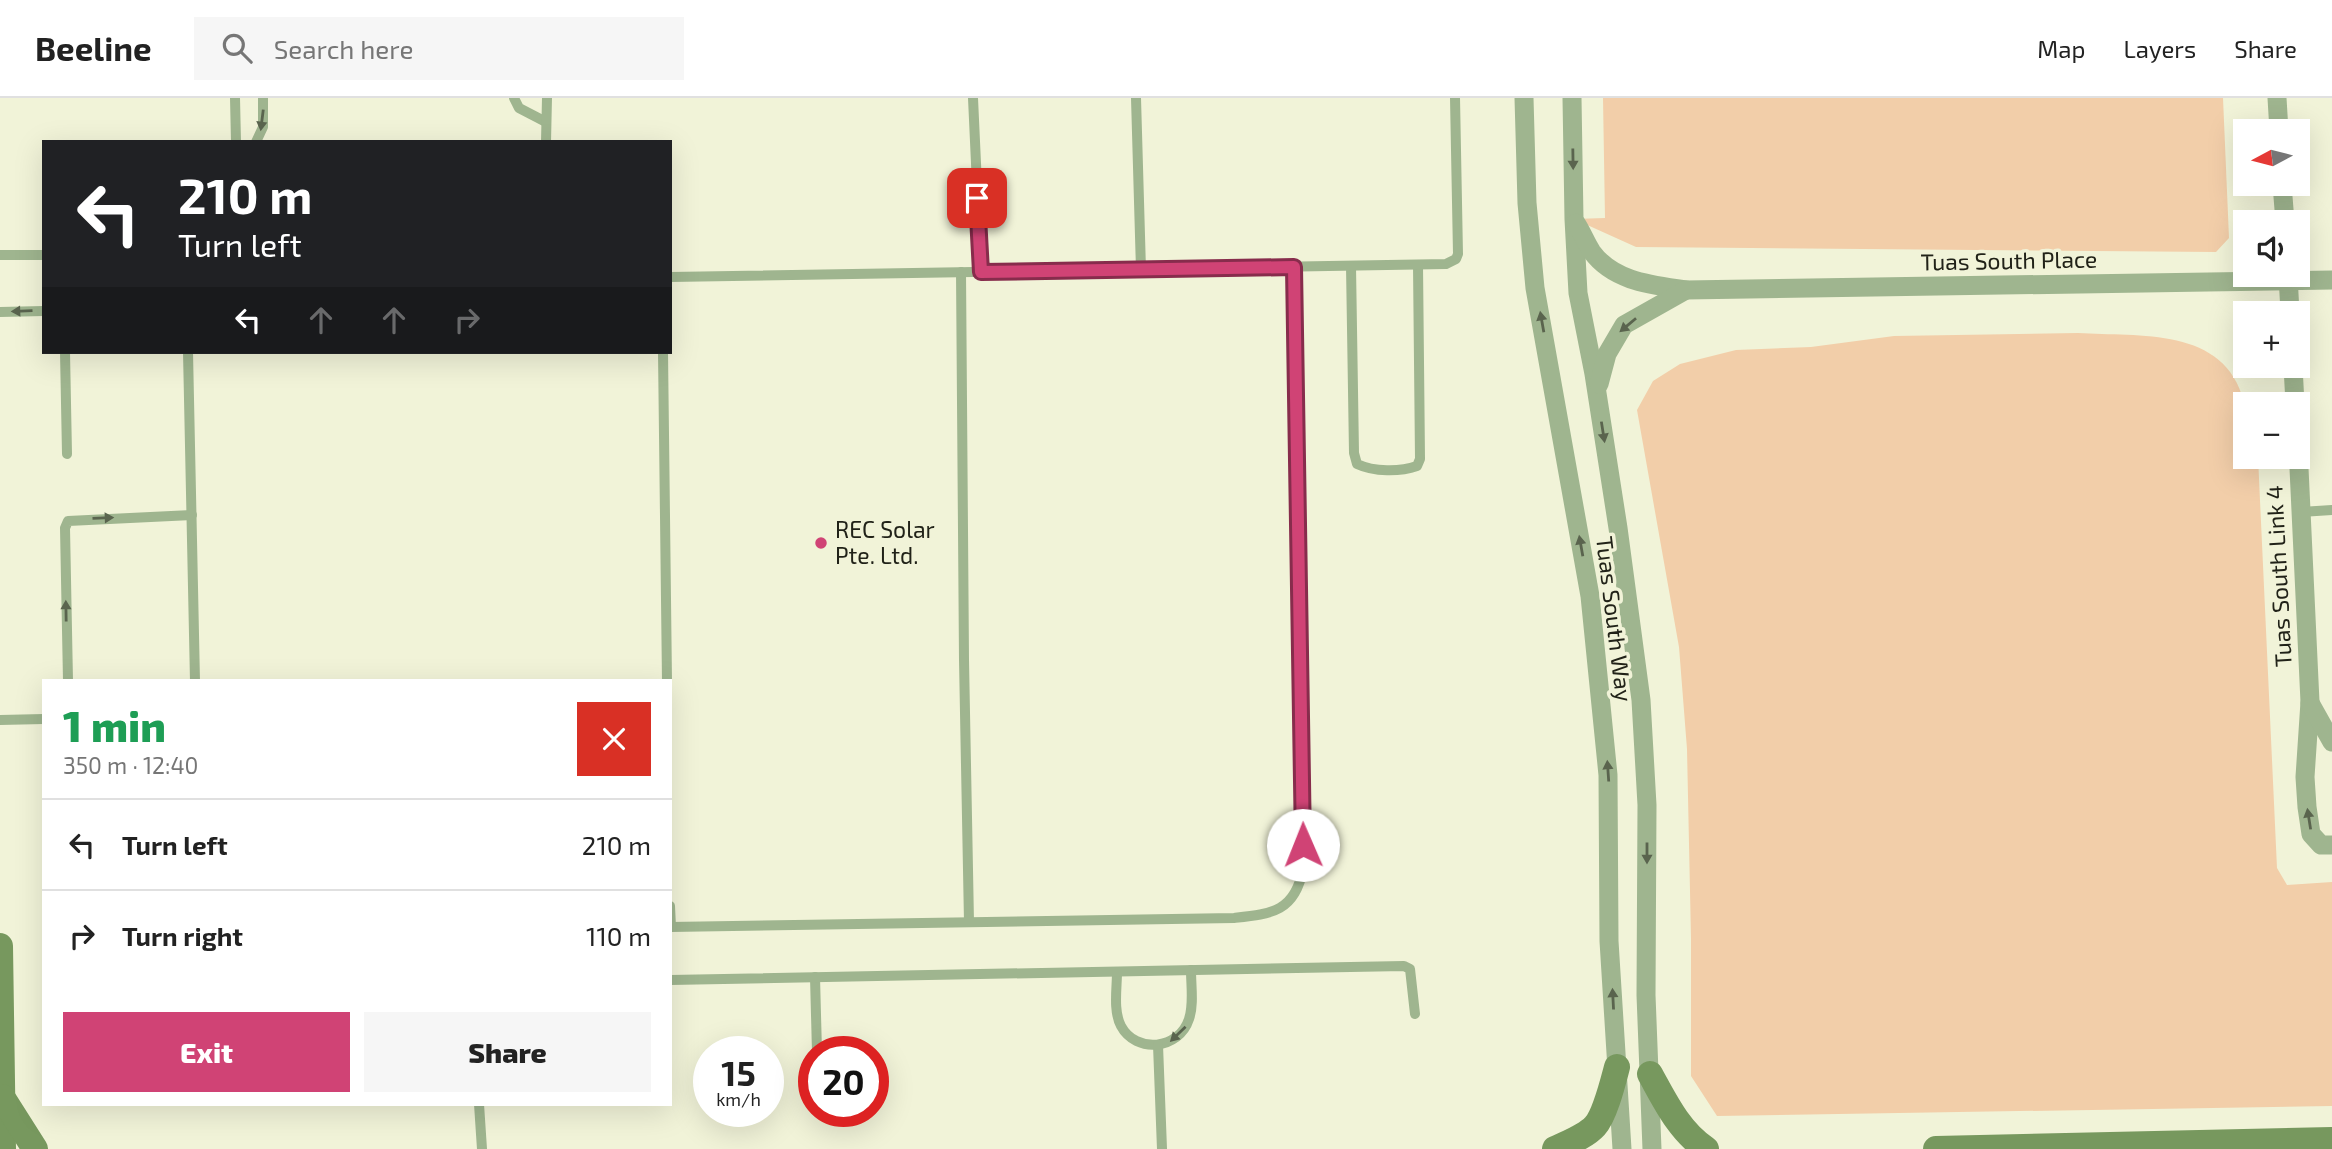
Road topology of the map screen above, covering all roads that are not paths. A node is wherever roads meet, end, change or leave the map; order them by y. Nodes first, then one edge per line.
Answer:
1 (236, 98) edge
2 (263, 98) edge
3 (514, 98) edge
4 (547, 98) edge
5 (973, 98) edge
6 (1136, 98) edge
7 (1455, 98) edge
8 (1524, 98) edge
9 (1572, 98) edge
10 (2277, 98) edge
11 (2278, 119) edge
12 (546, 122) junction
13 (236, 140) edge
14 (257, 140) edge
15 (546, 140) edge
16 (1574, 219) junction
17 (0, 255) edge
18 (42, 255) edge
19 (1418, 265) junction
20 (1352, 266) junction
21 (1294, 267) junction
22 (1141, 270) junction
23 (961, 272) junction
24 (981, 272) junction
25 (672, 277) edge
26 (2233, 278) edge
27 (2310, 278) edge
28 (2332, 280) edge
29 (1686, 290) junction
30 (42, 311) edge
31 (0, 312) edge
32 (65, 354) edge
33 (188, 354) edge
34 (663, 354) edge
35 (1597, 393) junction
36 (67, 454) dead end
37 (2299, 469) edge
38 (2332, 510) edge
39 (2301, 512) junction
40 (192, 516) junction
41 (68, 679) edge
42 (195, 679) edge
43 (667, 679) edge
44 (2310, 702) junction
45 (42, 719) edge
46 (0, 720) edge
47 (2332, 742) edge
48 (2332, 845) edge
49 (969, 922) junction
50 (672, 927) edge
51 (0, 946) edge
52 (1191, 970) junction
53 (1117, 972) junction
54 (815, 977) junction
55 (672, 979) edge
56 (1415, 1014) dead end
57 (816, 1036) edge
58 (1157, 1045) junction
59 (1617, 1067) junction
60 (1650, 1074) junction
61 (1, 1095) edge
62 (480, 1106) edge
63 (2332, 1140) edge
64 (3, 1149) edge
65 (35, 1149) edge
66 (482, 1149) edge
67 (1162, 1149) edge
68 (1555, 1149) edge
69 (1622, 1149) edge
70 (1652, 1149) edge
71 (1706, 1149) edge
72 (1936, 1149) edge

1 - 13 lane
2 -> 14 lane
3 - 12 lane
4 - 12 lane
5 - 24 lane
6 - 22 lane
7 - 19 lane
59 -> 8 street, Tuas South Way
9 -> 16 street, Tuas South Way
10 - 11 street
12 - 15 lane
16 - 29 street, Tuas South Place
16 - 35 street, Tuas South Way
17 - 18 lane
19 - 20 lane
19 - 20 lane
20 - 21 lane
21 - 22 lane
21 - 49 lane
22 - 24 lane
23 - 24 lane
23 - 25 lane
23 - 49 lane
26 - 29 street, Tuas South Place
27 - 28 street, Tuas South Place
29 -> 35 street, Tuas South Place
30 -> 31 lane
32 - 36 lane
33 - 40 lane
34 - 43 lane
35 -> 60 street, Tuas South Way
37 - 39 street, Tuas South Link 4
38 - 39 lane
39 - 44 street, Tuas South Link 4
41 -> 40 lane
40 - 42 lane
44 - 47 street, Tuas South Link 4
48 -> 44 street, Tuas South Link 4
45 - 46 lane
49 - 50 lane
51 - 61 street
52 - 53 lane
52 - 56 lane
52 -> 58 lane
53 - 54 lane
53 - 58 lane
54 - 55 lane
54 - 57 lane
58 - 67 lane
59 - 68 street
59 - 69 street, Tuas South Way
60 - 70 street, Tuas South Way
60 - 71 street
61 - 64 street
61 - 65 street
62 - 66 lane
63 - 72 street

